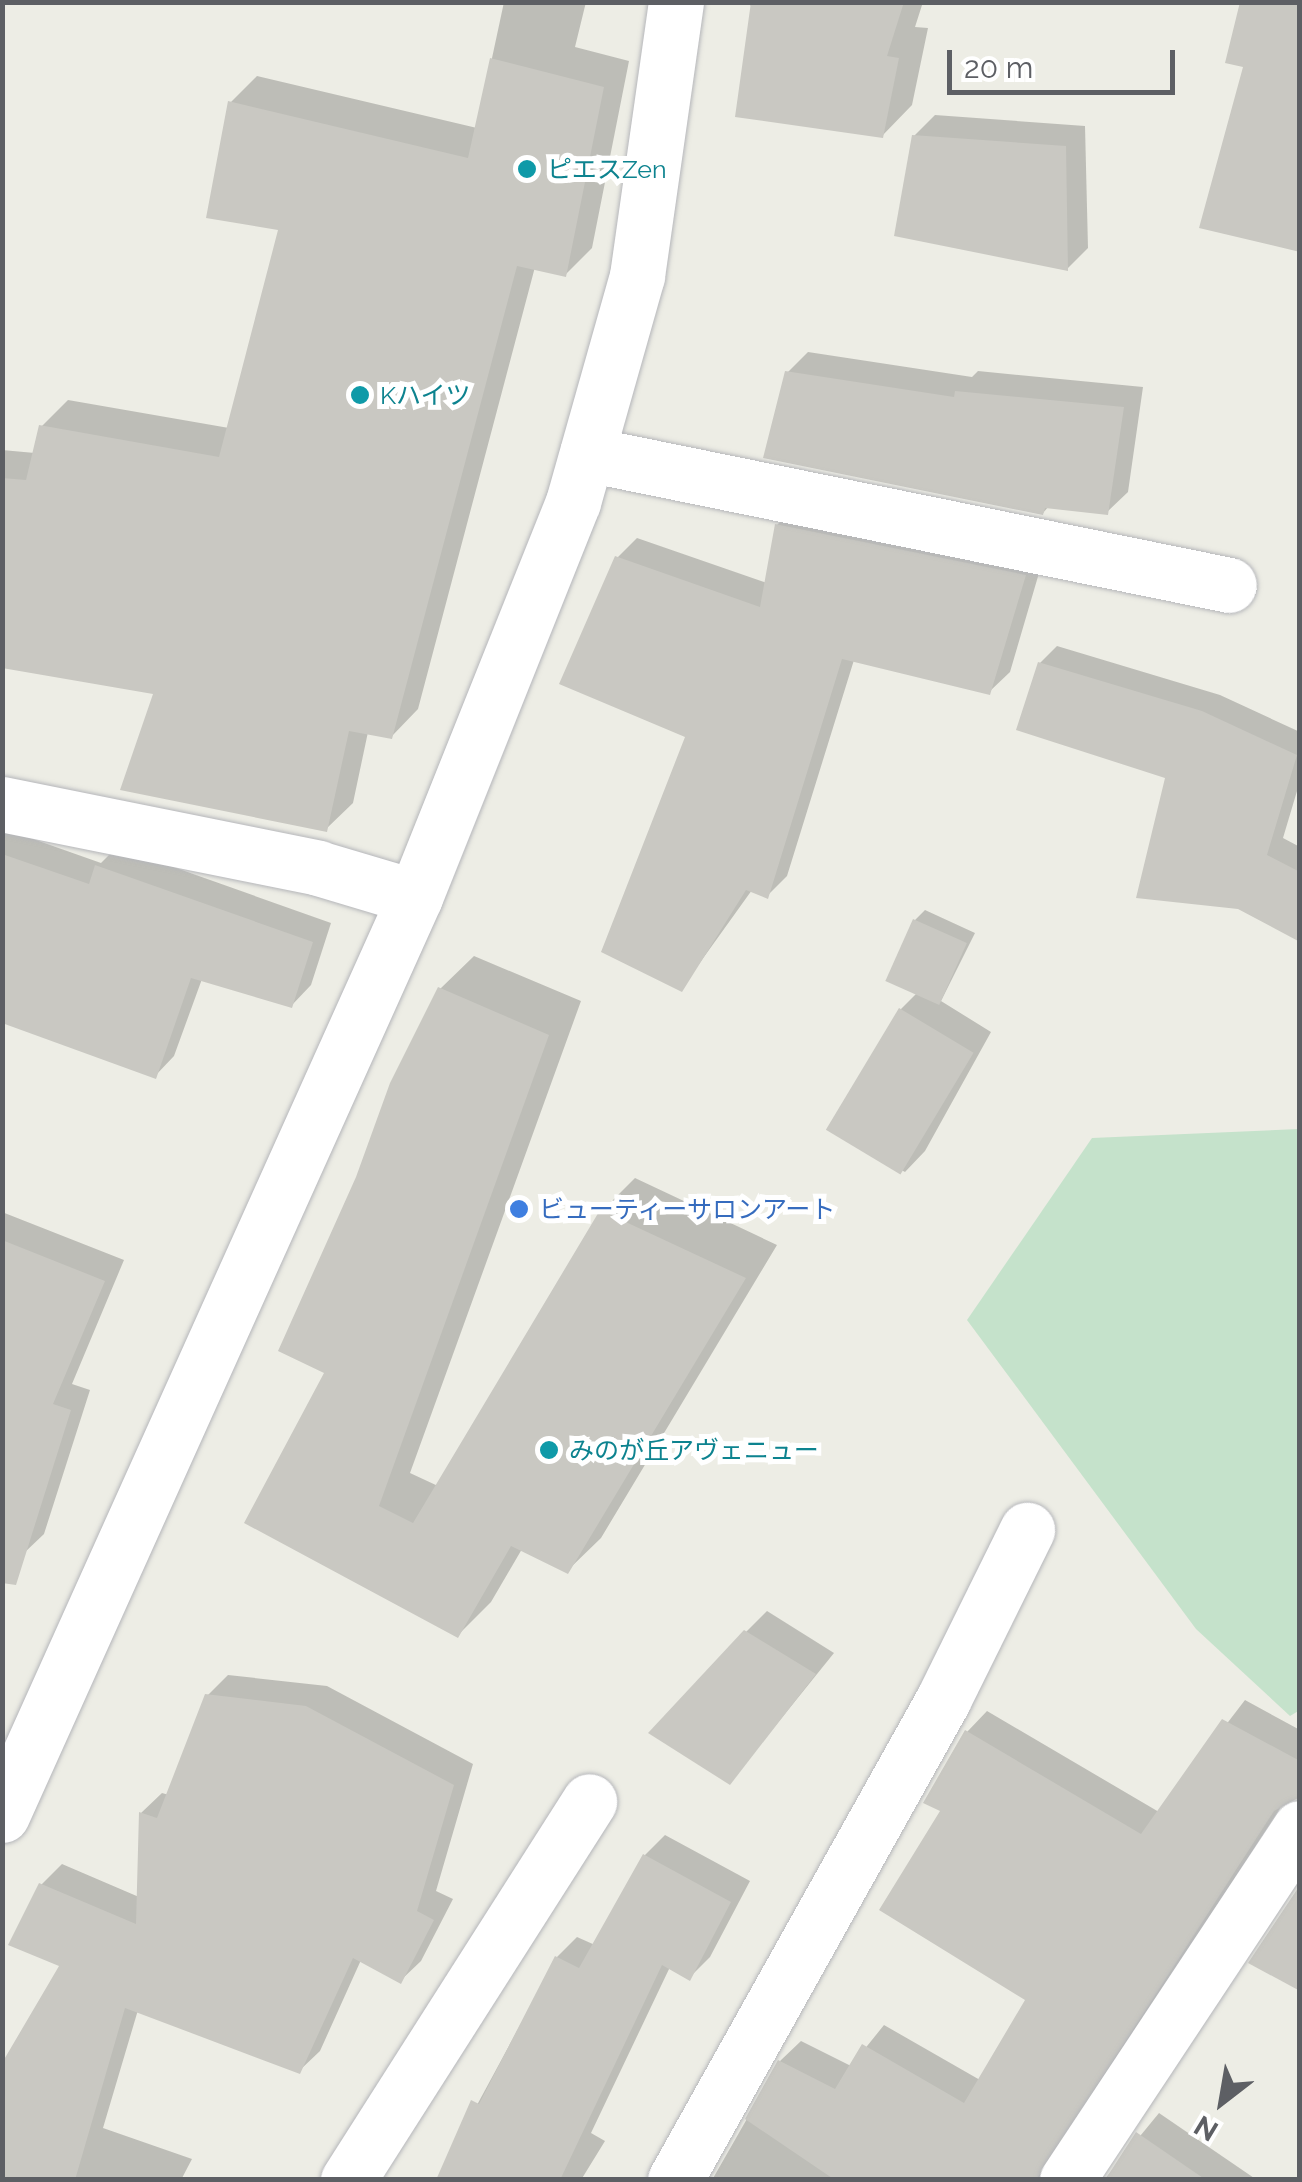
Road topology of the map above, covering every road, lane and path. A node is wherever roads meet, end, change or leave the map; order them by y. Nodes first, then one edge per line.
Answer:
1 (676, 2) edge
2 (586, 454) junction
3 (1228, 585) dead end
4 (2, 804) edge
5 (415, 897) junction
6 (1027, 1530) dead end
7 (590, 1801) dead end
8 (2, 1815) edge
9 (1300, 1828) edge
10 (348, 2180) edge
11 (675, 2180) edge
12 (1067, 2180) edge

1 - 2 street
2 - 3 street
2 - 5 street
4 - 5 street
5 - 8 street
6 - 11 street
7 - 10 street
9 - 12 street

